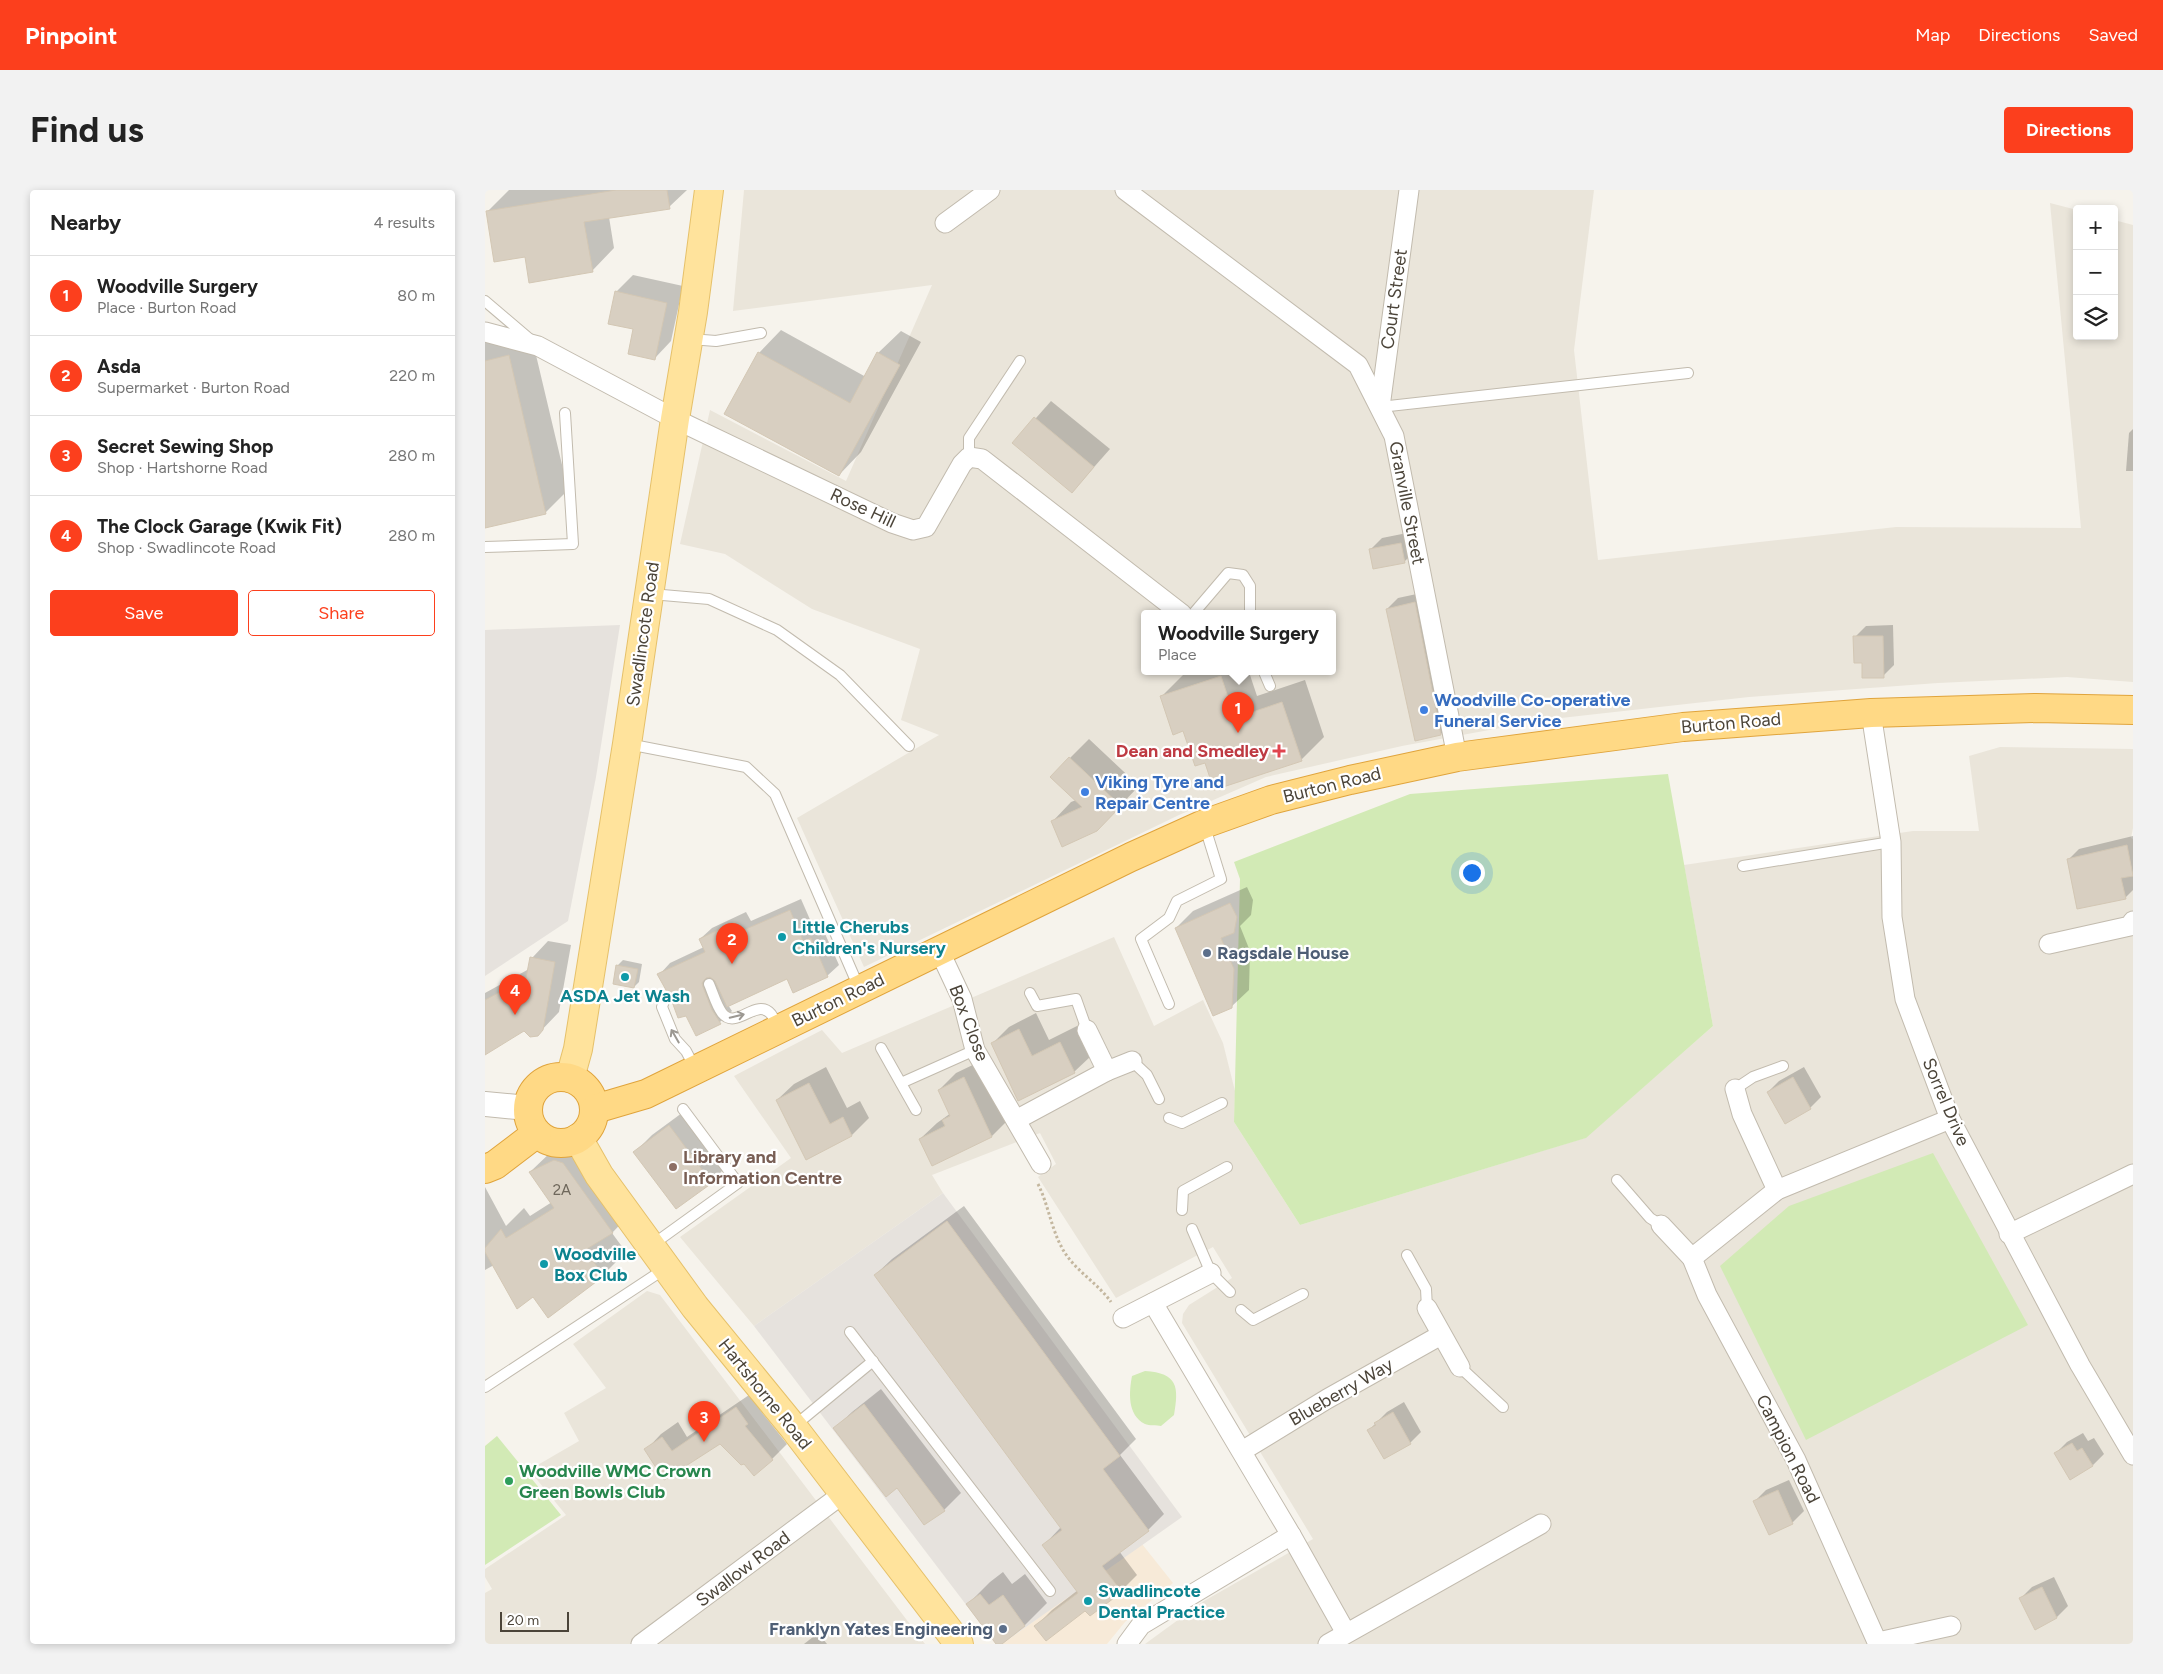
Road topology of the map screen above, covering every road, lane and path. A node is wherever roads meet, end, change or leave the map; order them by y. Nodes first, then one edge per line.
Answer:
1 (709, 190) edge
2 (990, 190) edge
3 (1125, 190) edge
4 (1409, 190) edge
5 (945, 224) dead end
6 (485, 301) edge
7 (485, 332) edge
8 (761, 332) dead end
9 (689, 339) junction
10 (538, 346) junction
11 (1020, 361) dead end
12 (1688, 373) dead end
13 (1379, 407) junction
14 (565, 413) dead end
15 (675, 419) junction
16 (969, 457) junction
17 (485, 547) edge
18 (649, 594) junction
19 (1177, 610) edge
20 (1196, 610) edge
21 (1250, 610) edge
22 (1265, 675) edge
23 (1269, 686) dead end
24 (2133, 710) edge
25 (1871, 712) junction
26 (627, 744) junction
27 (909, 746) dead end
28 (1457, 757) junction
29 (1204, 824) junction
30 (1891, 842) junction
31 (1743, 866) dead end
32 (2133, 921) edge
33 (2049, 944) dead end
34 (939, 950) junction
35 (709, 984) dead end
36 (860, 990) junction
37 (1030, 993) dead end
38 (664, 1001) dead end
39 (1169, 1004) dead end
40 (779, 1028) junction
41 (1087, 1030) joint
42 (881, 1048) dead end
43 (975, 1050) junction
44 (1132, 1060) joint
45 (1783, 1066) dead end
46 (695, 1069) junction
47 (1107, 1071) junction
48 (570, 1078) junction
49 (901, 1083) junction
50 (1735, 1089) joint
51 (1159, 1099) dead end
52 (1222, 1103) dead end
53 (485, 1104) edge
54 (595, 1109) junction
55 (683, 1109) dead end
56 (916, 1110) dead end
57 (1169, 1118) dead end
58 (1950, 1119) junction
59 (533, 1120) junction
60 (1016, 1120) junction
61 (578, 1138) junction
62 (1041, 1164) joint
63 (1227, 1167) dead end
64 (485, 1169) edge
65 (2133, 1174) edge
66 (1617, 1180) dead end
67 (1777, 1190) junction
68 (1182, 1210) dead end
69 (1661, 1225) joint
70 (1192, 1229) dead end
71 (2009, 1234) junction
72 (1407, 1255) dead end
73 (659, 1257) junction
74 (1692, 1258) junction
75 (1211, 1273) junction
76 (1230, 1292) dead end
77 (1303, 1294) dead end
78 (1153, 1303) junction
79 (1427, 1308) joint
80 (1241, 1310) dead end
81 (1123, 1318) joint
82 (850, 1332) dead end
83 (1441, 1335) junction
84 (873, 1361) junction
85 (1460, 1367) joint
86 (485, 1387) edge
87 (1503, 1406) dead end
88 (793, 1427) junction
89 (1242, 1451) junction
90 (2133, 1454) edge
91 (844, 1493) junction
92 (1541, 1524) dead end
93 (1291, 1534) junction
94 (1050, 1591) dead end
95 (1951, 1626) dead end
96 (1346, 1633) junction
97 (1878, 1643) edge
98 (641, 1644) edge
99 (959, 1644) edge
100 (1127, 1644) edge
101 (1328, 1644) edge

1 - 9 main road, Swadlincote Road
2 - 5 street
3 - 13 street, Granville Street
4 - 13 street, Court Street
6 - 10 lane
7 - 10 street, Rose Hill
8 - 9 lane
9 - 15 main road, Swadlincote Road
10 - 15 street, Rose Hill
11 - 16 lane
12 - 13 lane
13 - 28 street, Granville Street
14 - 17 lane
15 - 16 street, Rose Hill
15 - 18 main road, Swadlincote Road
16 - 19 street
18 - 26 main road, Swadlincote Road
18 - 27 lane
20 - 21 lane
22 - 23 lane
24 - 25 highway, Burton Road
25 - 28 highway, Burton Road
25 - 30 street, Sorrel Drive
26 - 36 lane
26 - 48 main road, Swadlincote Road
28 - 29 highway, Burton Road
29 - 34 highway, Burton Road
29 - 39 lane
30 - 31 lane
30 - 58 street, Sorrel Drive
32 - 33 street
34 - 36 highway, Burton Road
34 - 43 street, Box Close
35 -> 40 lane
36 - 40 highway, Burton Road
37 - 41 lane
46 -> 38 lane
40 - 46 highway, Burton Road
41 - 47 street
42 - 49 lane
43 - 49 lane
43 - 60 street, Box Close
44 - 47 street
44 - 51 lane
45 - 50 lane
46 - 54 highway, Burton Road
47 - 60 street
48 - 54 highway
48 - 59 highway
49 - 56 lane
50 - 67 street
52 - 57 lane
53 - 59 street
54 - 61 highway
55 - 73 lane
58 - 67 street
58 - 71 street, Sorrel Drive
59 - 61 highway
59 - 64 highway
60 - 62 street, Box Close
61 - 73 main road, Hartshorne Road
62 - 81 path
63 - 68 lane
65 - 71 street
66 - 69 lane
67 - 74 street
69 - 74 street, Campion Road
70 - 75 lane
71 - 90 street, Sorrel Drive
72 - 79 lane
73 - 86 lane
73 - 88 main road, Hartshorne Road
74 - 97 street, Campion Road
75 - 76 lane
75 - 78 street
77 - 80 lane
78 - 81 street
78 - 89 street
79 - 83 street
82 - 84 lane
83 - 85 street
83 - 89 street, Blueberry Way
84 - 88 lane
84 - 94 lane
85 - 87 lane
88 - 91 main road, Hartshorne Road
89 - 93 street
91 - 98 street, Swallow Road
91 - 99 main road, Hartshorne Road
92 - 96 street
93 - 96 street
93 - 100 street
95 - 97 street
96 - 101 street

